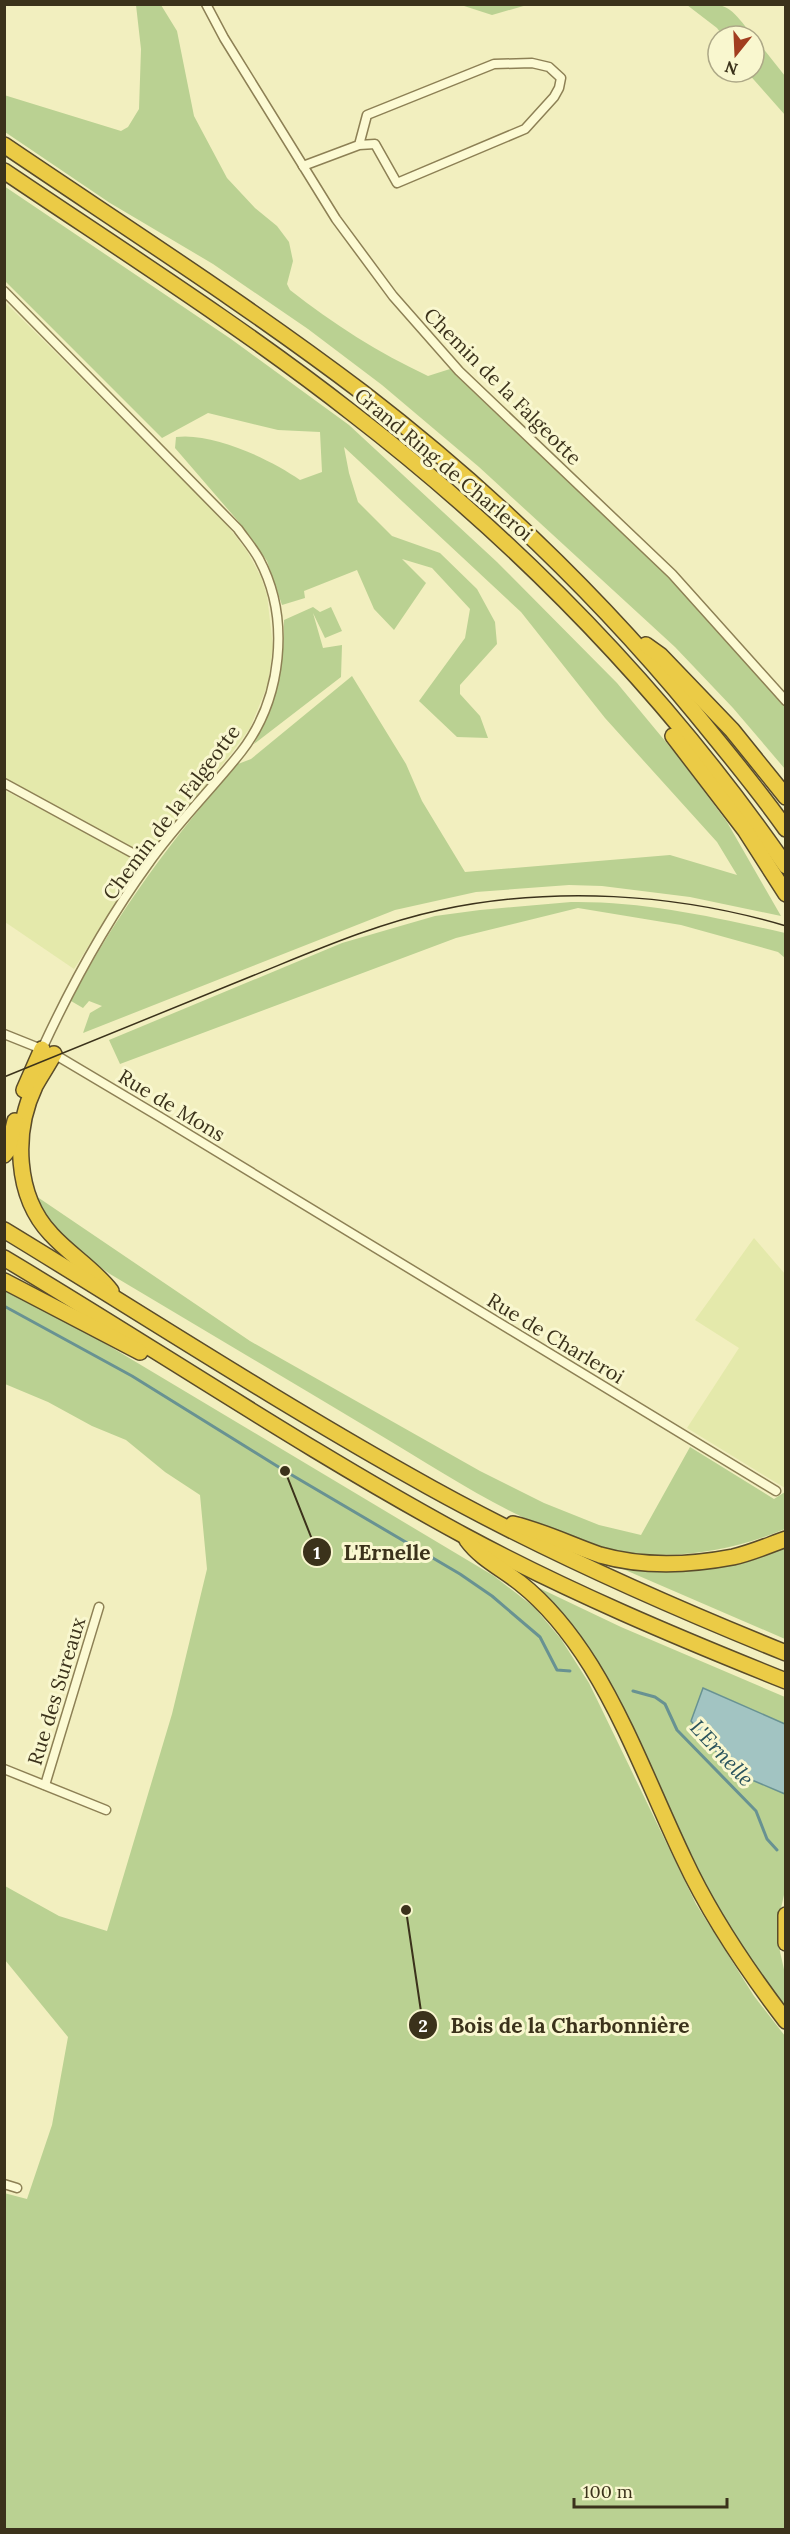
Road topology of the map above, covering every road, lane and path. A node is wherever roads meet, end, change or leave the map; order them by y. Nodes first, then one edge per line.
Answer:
1 (206, 4) edge
2 (4, 145) edge
3 (359, 145) junction
4 (303, 166) junction
5 (4, 171) edge
6 (4, 291) edge
7 (615, 621) junction
8 (652, 694) junction
9 (786, 701) edge
10 (4, 783) edge
11 (786, 797) edge
12 (786, 829) edge
13 (149, 862) junction
14 (786, 866) edge
15 (786, 894) edge
16 (4, 1034) edge
17 (48, 1052) junction
18 (4, 1155) edge
19 (317, 1214) joint
20 (4, 1230) edge
21 (4, 1258) edge
22 (4, 1281) edge
23 (116, 1298) junction
24 (180, 1368) junction
25 (776, 1491) dead end
26 (491, 1519) junction
27 (464, 1535) junction
28 (786, 1539) edge
29 (99, 1607) dead end
30 (786, 1653) edge
31 (786, 1681) edge
32 (4, 1769) edge
33 (45, 1785) junction
34 (106, 1810) dead end
35 (786, 1915) edge
36 (786, 1943) edge
37 (786, 2021) edge
38 (4, 2184) edge
39 (16, 2188) dead end

1 - 4 street, Chemin de la Falgeotte
2 - 7 highway, Grand Ring de Charleroi
3 - 3 street
3 - 4 street
4 - 9 street, Chemin de la Falgeotte
5 - 8 highway, Grand Ring de Charleroi
6 - 13 street, Chemin de la Falgeotte
7 - 11 highway
7 - 12 highway, Grand Ring de Charleroi
8 - 14 highway, Grand Ring de Charleroi
8 - 15 highway
10 - 13 street
13 - 17 street, Chemin de la Falgeotte
16 - 17 street, Rue de Mons
17 - 18 highway
17 - 19 street, Rue de Mons
17 - 23 highway
19 - 25 street, Rue de Charleroi
20 - 23 highway
21 - 24 highway
22 - 24 highway
23 - 26 highway
24 - 27 highway
26 - 28 highway
26 - 30 highway
27 - 31 highway
27 - 37 highway
29 - 33 street, Rue des Sureaux
32 - 33 street
33 - 34 street
35 - 36 highway
38 - 39 street

